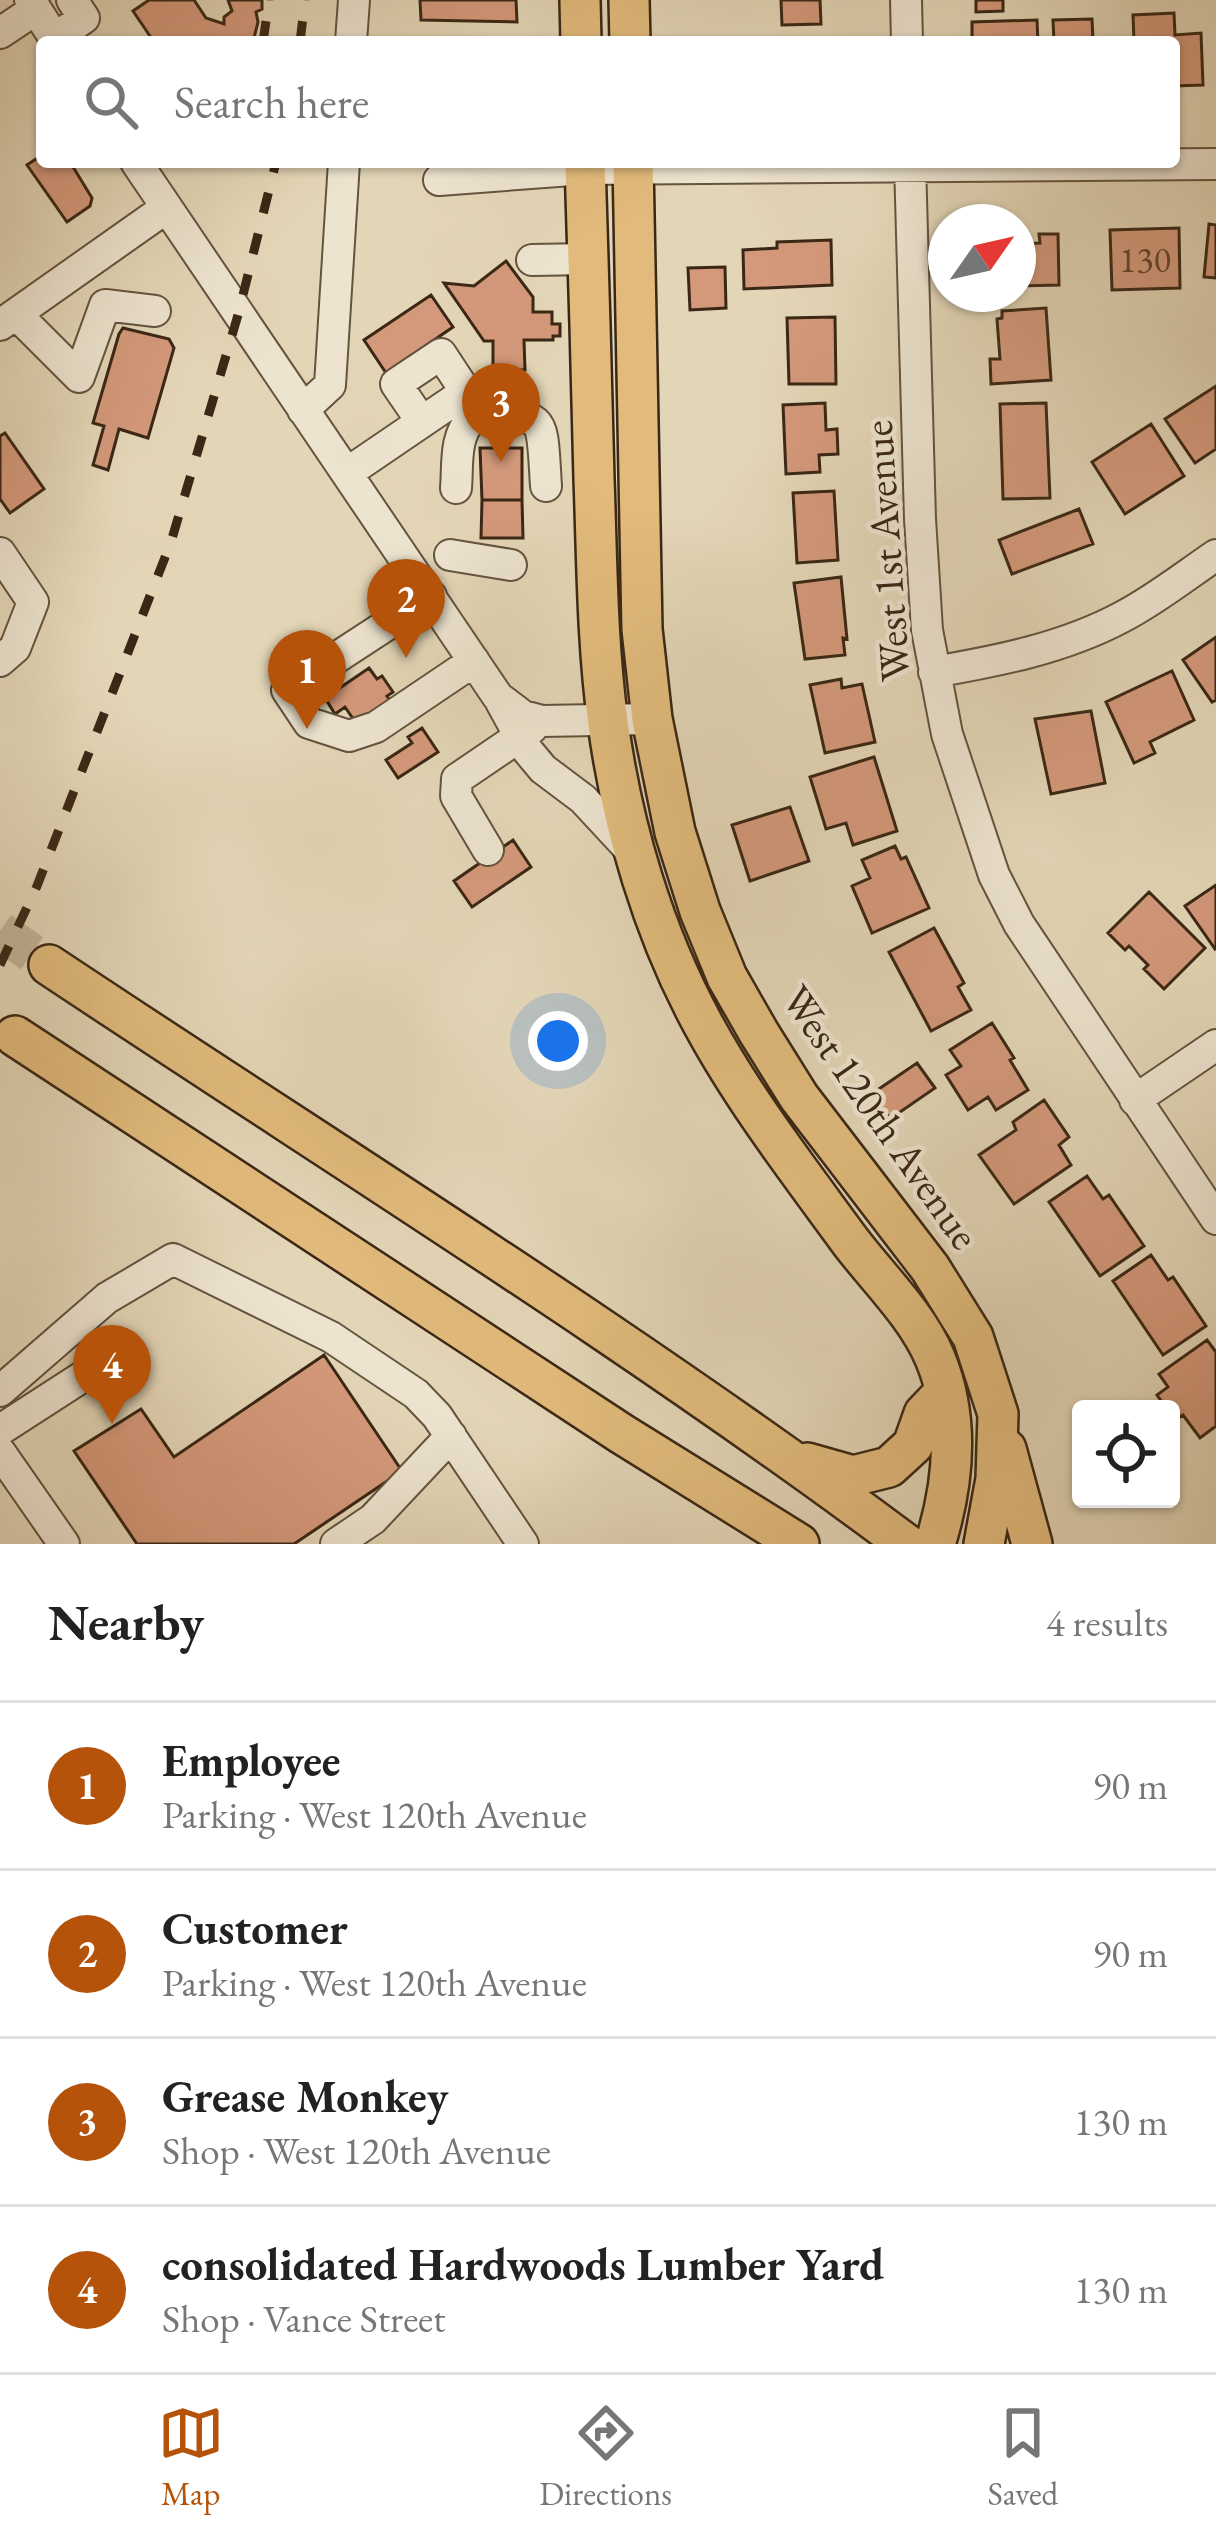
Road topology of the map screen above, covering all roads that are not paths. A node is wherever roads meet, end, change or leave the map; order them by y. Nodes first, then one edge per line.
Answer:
1 (72, 0) edge
2 (354, 0) edge
3 (580, 0) edge
4 (629, 0) edge
5 (906, 0) edge
6 (33, 4) edge
7 (0, 33) edge
8 (53, 36) edge
9 (61, 36) edge
10 (351, 36) edge
11 (581, 36) edge
12 (630, 36) edge
13 (907, 36) edge
14 (1180, 164) edge
15 (1216, 164) edge
16 (140, 168) edge
17 (344, 168) edge
18 (556, 168) edge
19 (585, 168) edge
20 (634, 168) edge
21 (910, 168) edge
22 (440, 180) dead end
23 (166, 208) junction
24 (588, 259) junction
25 (532, 260) dead end
26 (155, 311) dead end
27 (8, 319) edge
28 (304, 410) junction
29 (422, 422) dead end
30 (347, 473) junction
31 (546, 486) dead end
32 (456, 488) dead end
33 (450, 555) dead end
34 (1216, 555) edge
35 (1, 558) edge
36 (511, 565) dead end
37 (431, 596) junction
38 (0, 661) edge
39 (475, 661) junction
40 (934, 672) junction
41 (652, 719) junction
42 (608, 721) junction
43 (531, 729) junction
44 (488, 850) dead end
45 (637, 857) junction
46 (49, 965) tunnel mouth
47 (15, 1036) dead end
48 (1216, 1045) edge
49 (1135, 1100) junction
50 (1216, 1219) edge
51 (38, 1357) junction
52 (96, 1368) dead end
53 (61, 1390) junction
54 (0, 1391) edge
55 (945, 1392) junction
56 (998, 1414) junction
57 (0, 1430) edge
58 (451, 1436) junction
59 (0, 1452) edge
60 (790, 1458) junction
61 (64, 1544) edge
62 (336, 1544) edge
63 (523, 1544) edge
64 (799, 1544) edge
65 (907, 1544) edge
66 (935, 1544) edge
67 (984, 1544) edge
68 (1032, 1544) edge

1 - 9 street
2 - 10 street
3 - 11 main road
4 - 12 main road
5 - 13 street
6 - 7 street
6 - 8 street
14 - 15 street
16 - 23 street
17 - 28 street
18 - 22 street
19 - 24 main road
20 - 41 main road, West 120th Avenue
21 - 40 street, West 1st Avenue
23 - 27 street
23 - 28 street
24 - 25 street
24 - 42 main road
26 - 27 street
28 - 30 street
29 - 30 street
30 - 37 street
31 - 32 street
33 - 36 street
34 - 40 street
35 - 38 street
37 - 39 street
37 - 39 street
39 - 43 street
40 - 49 street, West 1st Avenue
41 - 42 street
41 - 56 main road, West 120th Avenue
42 - 43 street
42 - 45 main road
43 - 44 street
43 - 45 street
45 - 55 main road
46 - 60 main road
47 - 64 main road
48 - 49 street
49 - 50 street, West 1st Avenue
51 - 53 street
51 - 54 street
51 - 58 street
52 - 53 street
53 - 57 street
55 - 60 main road
55 - 66 main road
56 - 67 main road, West 120th Avenue
56 - 68 main road
58 - 62 street
58 - 63 street
59 - 61 street
60 - 65 main road

